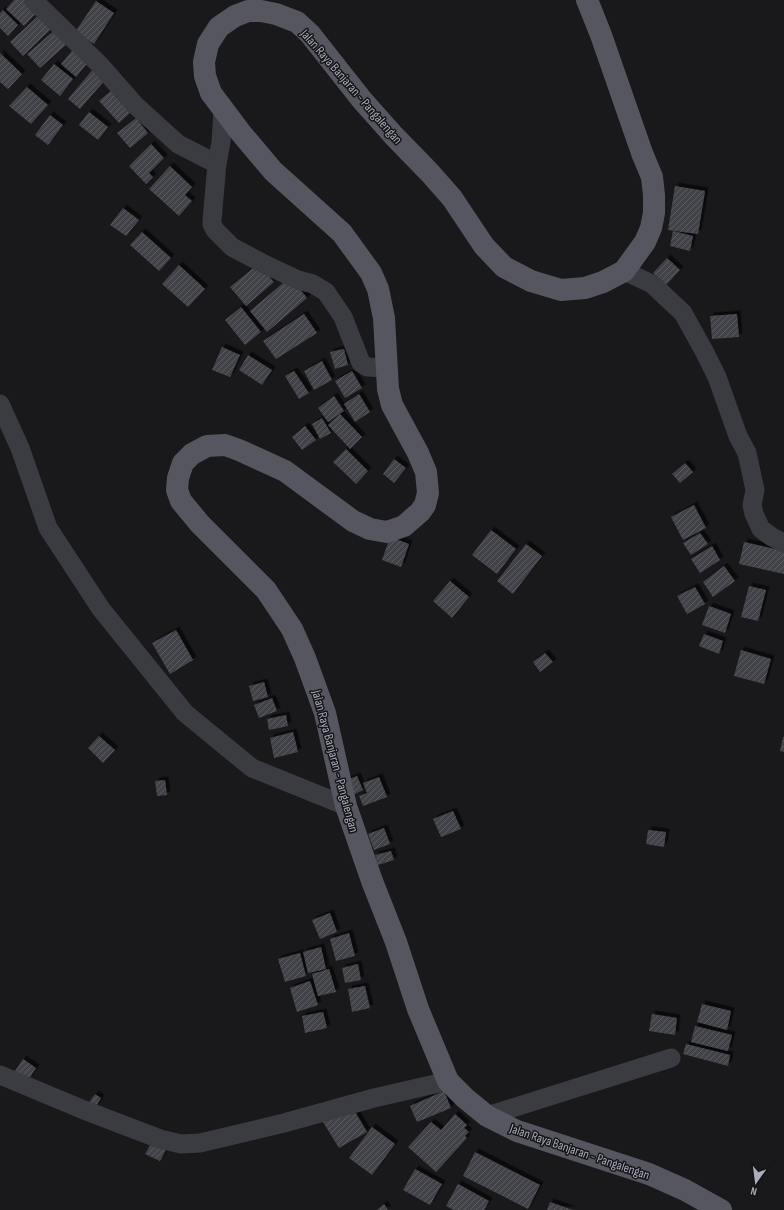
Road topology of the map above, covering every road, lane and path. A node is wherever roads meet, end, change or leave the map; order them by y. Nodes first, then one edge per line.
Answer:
1 (33, 0) edge
2 (588, 0) edge
3 (223, 110) junction
4 (217, 164) junction
5 (624, 272) junction
6 (387, 368) junction
7 (0, 404) edge
8 (784, 543) edge
9 (346, 806) junction
10 (671, 1058) dead end
11 (0, 1075) edge
12 (448, 1081) junction
13 (487, 1116) junction
14 (721, 1210) edge

1 - 4 street
2 - 5 main road, Jalan Raya Banjaran - Pangalengan
3 - 4 street
3 - 5 main road, Jalan Raya Banjaran - Pangalengan
3 - 6 main road, Jalan Raya Banjaran - Pangalengan
4 - 6 street
5 - 8 street
6 - 9 main road, Jalan Raya Banjaran - Pangalengan
7 - 9 street
9 - 12 main road, Jalan Raya Banjaran - Pangalengan
10 - 13 street
11 - 12 street
12 - 13 main road, Jalan Raya Banjaran - Pangalengan
13 - 14 main road, Jalan Raya Banjaran - Pangalengan

